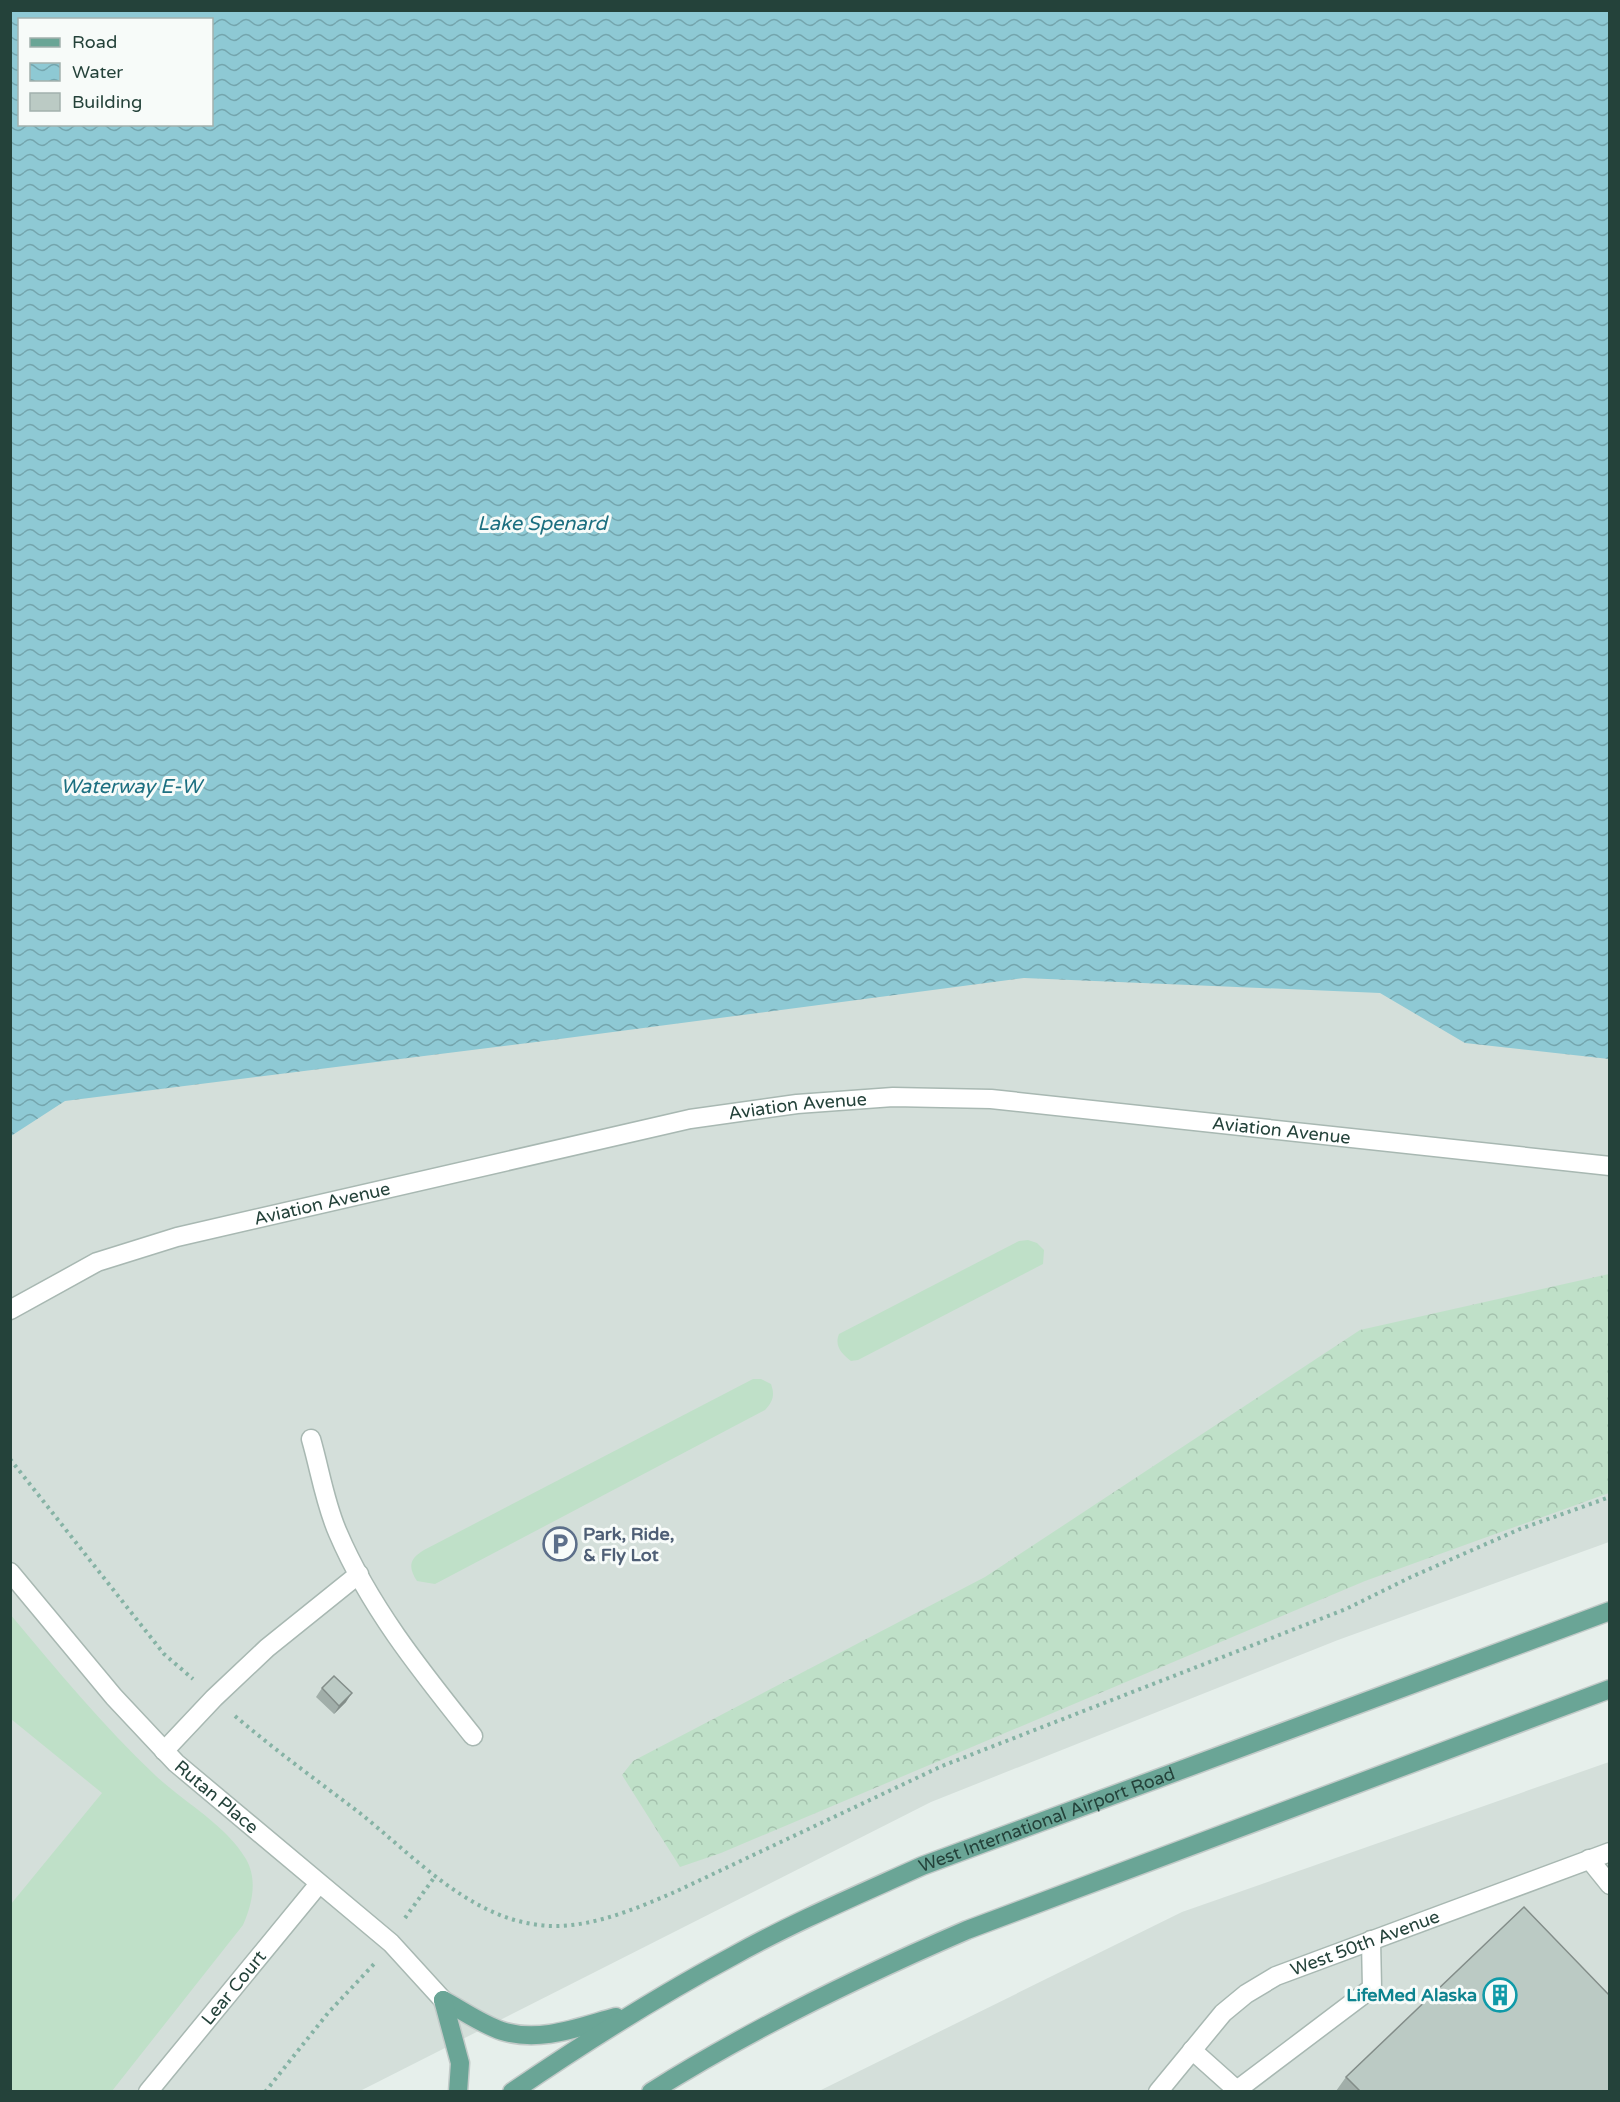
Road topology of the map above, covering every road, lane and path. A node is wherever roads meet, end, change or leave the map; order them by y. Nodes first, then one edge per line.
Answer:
1 (1610, 1166) edge
2 (10, 1310) edge
3 (311, 1439) dead end
4 (1610, 1497) edge
5 (10, 1572) edge
6 (359, 1574) junction
7 (1610, 1611) edge
8 (1610, 1689) edge
9 (473, 1736) dead end
10 (164, 1751) junction
11 (1610, 1852) edge
12 (1589, 1859) junction
13 (318, 1885) junction
14 (1610, 1885) edge
15 (1371, 1940) junction
16 (391, 1943) junction
17 (443, 2000) junction
18 (632, 2013) junction
19 (1192, 2050) junction
20 (148, 2091) edge
21 (265, 2091) edge
22 (458, 2091) edge
23 (512, 2091) edge
24 (651, 2091) edge
25 (1158, 2091) edge
26 (1238, 2091) edge

1 - 2 street, Aviation Avenue
3 - 6 street
4 - 16 path
5 - 10 street, Rutan Place
6 - 9 street
6 - 10 street
7 - 18 main road, West International Airport Road
8 - 24 main road
10 - 13 street, Rutan Place
11 - 12 street, West 50th Avenue
12 - 14 street
12 - 15 street, West 50th Avenue
13 - 16 street, Rutan Place
13 - 20 street, Lear Court
15 - 19 street, West 50th Avenue
15 - 26 street
16 - 17 street, Rutan Place
16 - 21 path
17 - 18 main road
17 - 22 main road
18 - 23 main road, West International Airport Road
19 - 25 street, West 50th Avenue
19 - 26 street

